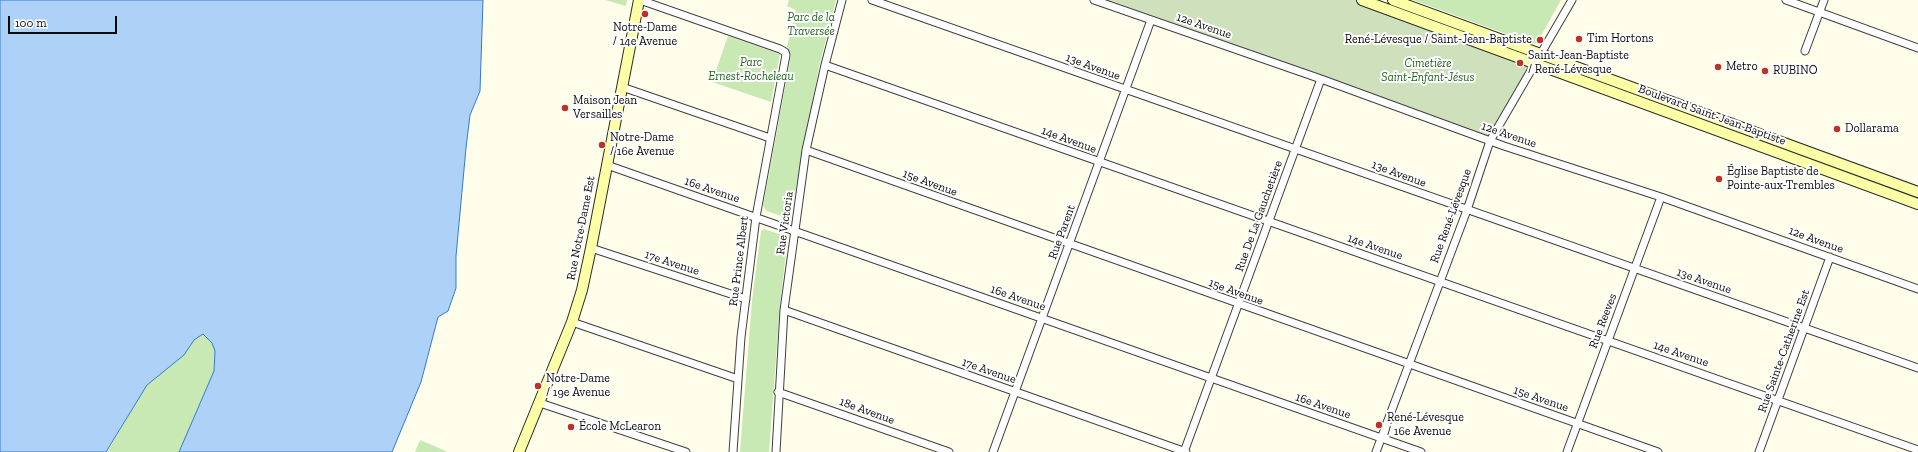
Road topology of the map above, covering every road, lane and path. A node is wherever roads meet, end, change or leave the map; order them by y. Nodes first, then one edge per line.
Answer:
1 (639, 0) edge
2 (842, 0) edge
3 (872, 0) edge
4 (1094, 0) edge
5 (1362, 0) edge
6 (1393, 0) edge
7 (1572, 0) edge
8 (1786, 0) edge
9 (1824, 0) edge
10 (1819, 12) junction
11 (1151, 20) junction
12 (1918, 48) edge
13 (1805, 51) dead end
14 (1540, 54) junction
15 (1534, 63) junction
16 (825, 65) junction
17 (1321, 79) junction
18 (622, 87) junction
19 (1126, 90) junction
20 (1661, 98) junction
21 (1658, 109) junction
22 (770, 138) junction
23 (1490, 141) junction
24 (1295, 148) junction
25 (806, 150) junction
26 (1100, 163) junction
27 (607, 165) junction
28 (1862, 172) junction
29 (1857, 182) junction
30 (1918, 192) edge
31 (1661, 197) junction
32 (1918, 204) edge
33 (1467, 210) junction
34 (756, 217) junction
35 (1268, 221) junction
36 (795, 231) junction
37 (1069, 244) junction
38 (592, 248) junction
39 (1830, 257) junction
40 (1635, 268) junction
41 (1439, 280) junction
42 (1918, 288) edge
43 (746, 299) junction
44 (1238, 304) junction
45 (784, 310) junction
46 (1042, 318) junction
47 (572, 322) junction
48 (1805, 328) junction
49 (1608, 340) junction
50 (1409, 365) junction
51 (1918, 368) edge
52 (1212, 378) junction
53 (738, 379) junction
54 (778, 392) junction
55 (1014, 392) junction
56 (1778, 400) junction
57 (540, 403) junction
58 (1577, 424) junction
59 (1381, 438) junction
60 (1918, 450) edge
61 (519, 452) edge
62 (686, 452) edge
63 (733, 452) edge
64 (776, 452) edge
65 (949, 452) edge
66 (993, 452) edge
67 (1185, 452) edge
68 (1376, 452) edge
69 (1421, 452) edge
70 (1567, 452) edge
71 (1658, 452) edge
72 (1759, 452) edge

1 - 18 main road, Rue Notre-Dame Est
1 - 22 street, Rue Prince Albert
2 - 16 street, Rue Victoria
3 - 19 street, 13e Avenue
4 - 11 street, 12e Avenue
5 - 15 main road, Boulevard Saint-Jean-Baptiste
6 - 14 main road, Boulevard Saint-Jean-Baptiste
7 - 14 street, Rue René-Lévesque
8 - 10 street
9 - 10 street
10 - 12 street
10 - 13 street
11 - 17 street, 12e Avenue
11 - 19 street, Rue Parent
14 - 15 street, Rue René-Lévesque
14 - 20 main road, Boulevard Saint-Jean-Baptiste
15 - 21 main road, Boulevard Saint-Jean-Baptiste
15 - 23 street, Rue René-Lévesque
16 - 25 street, Rue Victoria
16 - 26 street, 14e Avenue
17 - 23 street, 12e Avenue
17 - 24 street, Rue De La Gauchetière
18 - 22 street
18 - 27 main road, Rue Notre-Dame Est
19 - 24 street, 13e Avenue
19 - 26 street, Rue Parent
20 - 21 main road
20 - 28 main road, Boulevard Saint-Jean-Baptiste
21 - 29 main road, Boulevard Saint-Jean-Baptiste
22 - 34 street, Rue Prince Albert
23 - 31 street, 12e Avenue
23 - 33 street, Rue René-Lévesque
24 - 33 street, 13e Avenue
24 - 35 street, Rue De La Gauchetière
25 - 36 street, Rue Victoria
25 - 37 street, 15e Avenue
26 - 35 street, 14e Avenue
26 - 37 street, Rue Parent
27 - 34 street, 16e Avenue
27 - 38 main road, Rue Notre-Dame Est
28 - 29 main road
28 - 30 main road, Boulevard Saint-Jean-Baptiste
29 - 32 main road, Boulevard Saint-Jean-Baptiste
31 - 39 street, 12e Avenue
31 - 40 street, Rue Reeves
33 - 40 street, 13e Avenue
33 - 41 street, Rue René-Lévesque
34 - 36 street, 16e Avenue
34 - 43 street, Rue Prince Albert
35 - 41 street, 14e Avenue
35 - 44 street, Rue De La Gauchetière
36 - 45 street, Rue Victoria
36 - 46 street, 16e Avenue
37 - 44 street, 15e Avenue
37 - 46 street, Rue Parent
38 - 43 street, 17e Avenue
38 - 47 main road, Rue Notre-Dame Est
39 - 42 street, 12e Avenue
39 - 48 street, Rue Sainte-Catherine Est
40 - 48 street, 13e Avenue
40 - 49 street, Rue Reeves
41 - 49 street, 14e Avenue
41 - 50 street, Rue René-Lévesque
43 - 53 street, Rue Prince Albert
44 - 50 street, 15e Avenue
44 - 52 street, Rue De La Gauchetière
45 - 54 street, Rue Victoria
45 - 55 street, 17e Avenue
46 - 52 street, 16e Avenue
46 - 55 street, Rue Parent
47 - 53 street
47 - 57 main road, Rue Notre-Dame Est
48 - 51 street, 13e Avenue
48 - 56 street, Rue Sainte-Catherine Est
49 - 56 street, 14e Avenue
49 - 58 street, Rue Reeves
50 - 58 street, 15e Avenue
50 - 59 street, Rue René-Lévesque
52 - 59 street, 16e Avenue
52 - 67 street, Rue De La Gauchetière
53 - 63 street, Rue Prince Albert
54 - 64 street, Rue Victoria
54 - 65 street, 18e Avenue
55 - 66 street, Rue Parent
55 - 67 street, 17e Avenue
56 - 60 street, 14e Avenue
56 - 72 street, Rue Sainte-Catherine Est
57 - 61 main road, Rue Notre-Dame Est
57 - 62 street
58 - 70 street, Rue Reeves
58 - 71 street, 15e Avenue
59 - 68 street, Rue René-Lévesque
59 - 69 street, 16e Avenue

